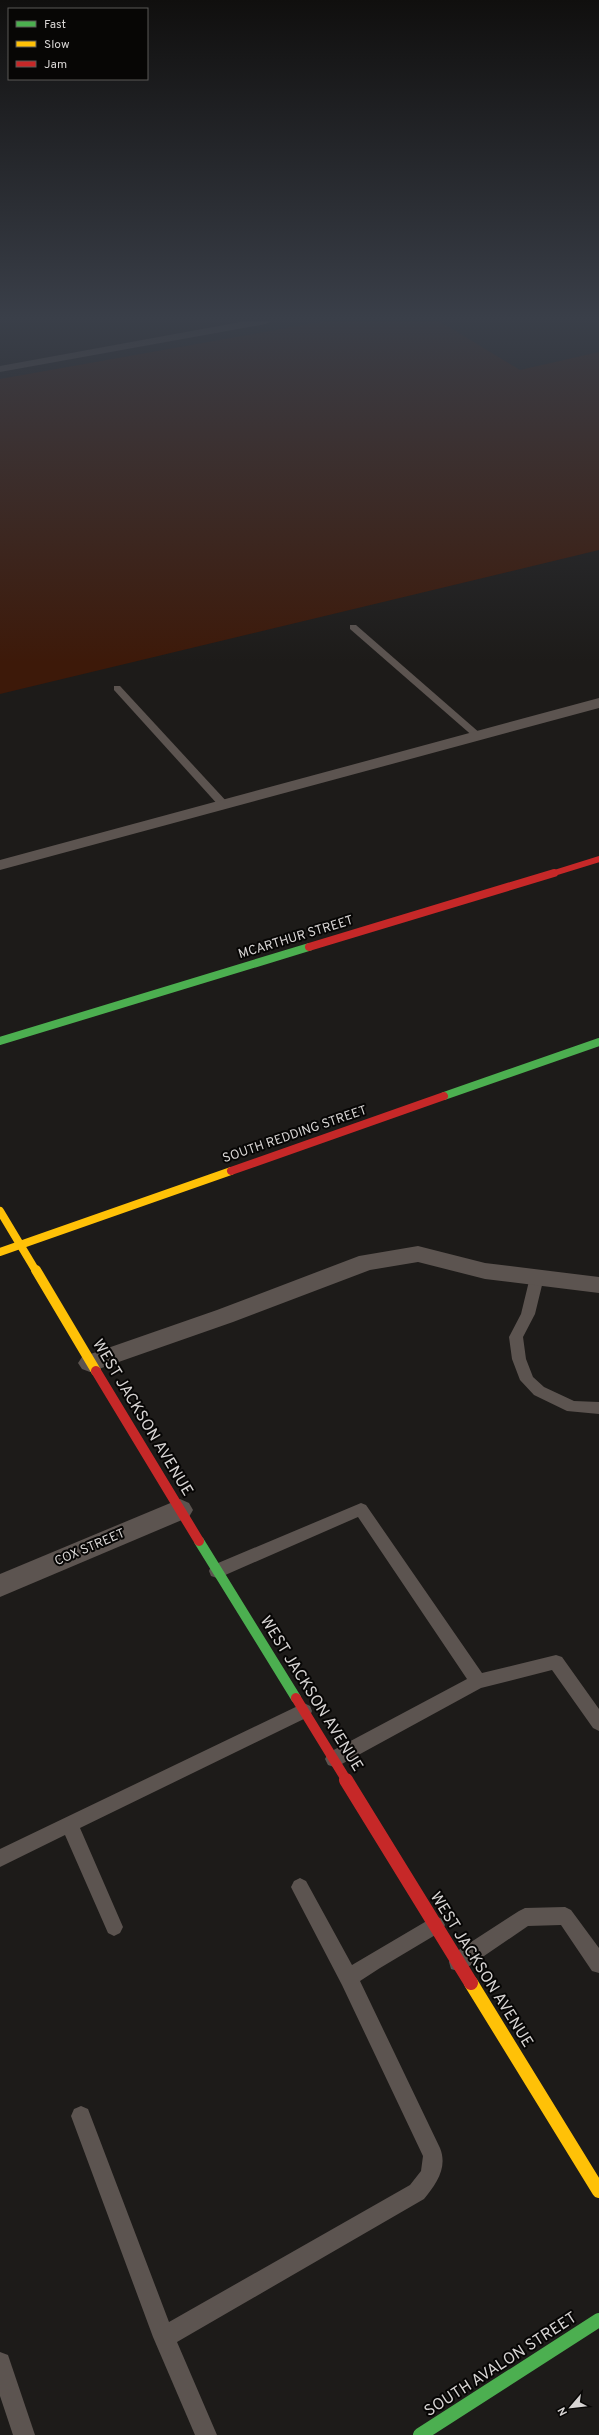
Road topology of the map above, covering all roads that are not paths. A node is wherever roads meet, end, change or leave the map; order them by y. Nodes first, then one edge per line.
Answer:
1 (353, 627) dead end
2 (117, 688) dead end
3 (599, 703) edge
4 (478, 736) junction
5 (224, 805) junction
6 (599, 860) edge
7 (0, 865) edge
8 (0, 1042) edge
9 (599, 1042) edge
10 (0, 1211) edge
11 (19, 1245) junction
12 (0, 1252) edge
13 (537, 1277) junction
14 (599, 1285) edge
15 (90, 1362) junction
16 (599, 1408) edge
17 (180, 1510) junction
18 (217, 1571) junction
19 (0, 1586) edge
20 (478, 1681) junction
21 (304, 1711) junction
22 (599, 1723) edge
23 (334, 1759) junction
24 (69, 1824) junction
25 (0, 1858) edge
26 (300, 1888) dead end
27 (436, 1925) junction
28 (114, 1927) dead end
29 (458, 1962) junction
30 (599, 1964) edge
31 (349, 1978) junction
32 (81, 2116) dead end
33 (599, 2191) edge
34 (599, 2320) edge
35 (164, 2336) junction
36 (0, 2363) edge
37 (24, 2435) edge
38 (206, 2435) edge
39 (420, 2435) edge

1 - 4 lane
2 - 5 lane
3 - 4 street
4 - 5 street
5 - 7 street
6 - 8 street, MCARTHUR STREET
9 - 11 street, SOUTH REDDING STREET
10 - 11 street, WEST JACKSON AVENUE
11 - 12 street, SOUTH REDDING STREET
11 - 15 street, WEST JACKSON AVENUE
13 - 14 street
13 - 15 street
13 - 16 lane
15 - 17 street, WEST JACKSON AVENUE
17 - 18 street, WEST JACKSON AVENUE
17 - 19 street, COX STREET
18 - 20 lane
18 - 21 street, WEST JACKSON AVENUE
20 - 22 lane
20 - 23 lane
21 - 23 street, WEST JACKSON AVENUE
21 - 24 lane
23 - 27 street, WEST JACKSON AVENUE
24 - 25 lane
24 - 28 lane
26 - 31 lane
27 - 29 street, WEST JACKSON AVENUE
27 - 31 lane
29 - 30 lane
29 - 33 street, WEST JACKSON AVENUE
31 - 35 lane
32 - 35 lane
34 - 39 street, SOUTH AVALON STREET
35 - 38 lane
36 - 37 lane

